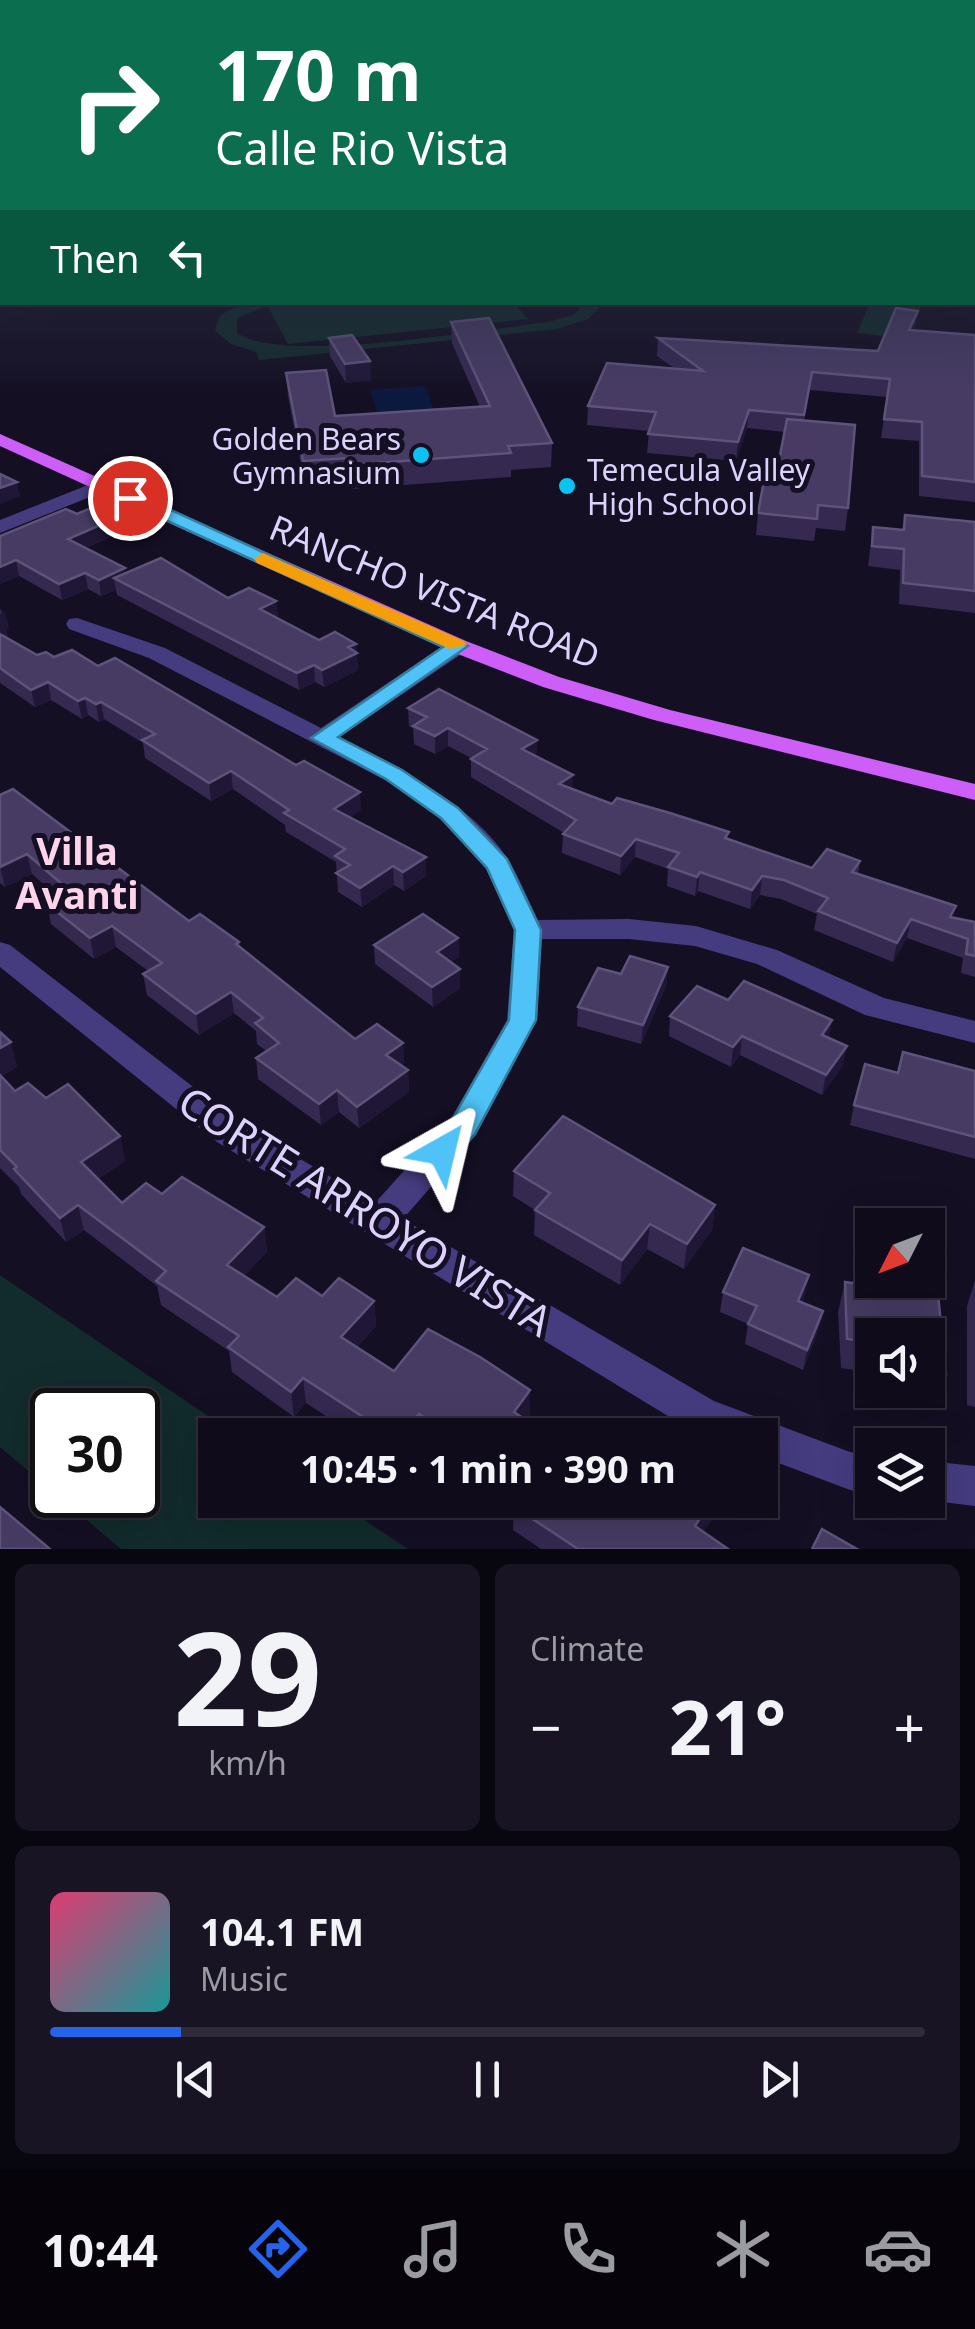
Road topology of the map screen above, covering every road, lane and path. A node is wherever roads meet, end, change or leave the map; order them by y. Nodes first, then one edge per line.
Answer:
1 (0, 438) edge
2 (103, 485) junction
3 (0, 527) edge
4 (77, 624) dead end
5 (458, 646) junction
6 (322, 738) junction
7 (975, 792) edge
8 (528, 930) junction
9 (0, 952) edge
10 (975, 1032) edge
11 (378, 1224) junction
12 (710, 1418) edge
13 (778, 1444) edge
14 (855, 1472) edge
15 (945, 1483) edge
16 (975, 1486) edge

1 - 2 main road, RANCHO VISTA ROAD
2 - 3 street
2 - 5 main road, RANCHO VISTA ROAD
4 - 6 street
5 - 6 street
5 - 7 main road, RANCHO VISTA ROAD
6 - 8 street
8 - 10 street
8 - 11 street
9 - 11 street, CORTE ARROYO VISTA
11 - 12 street, CORTE ARROYO VISTA
13 - 14 street, CORTE ARROYO VISTA
15 - 16 street

